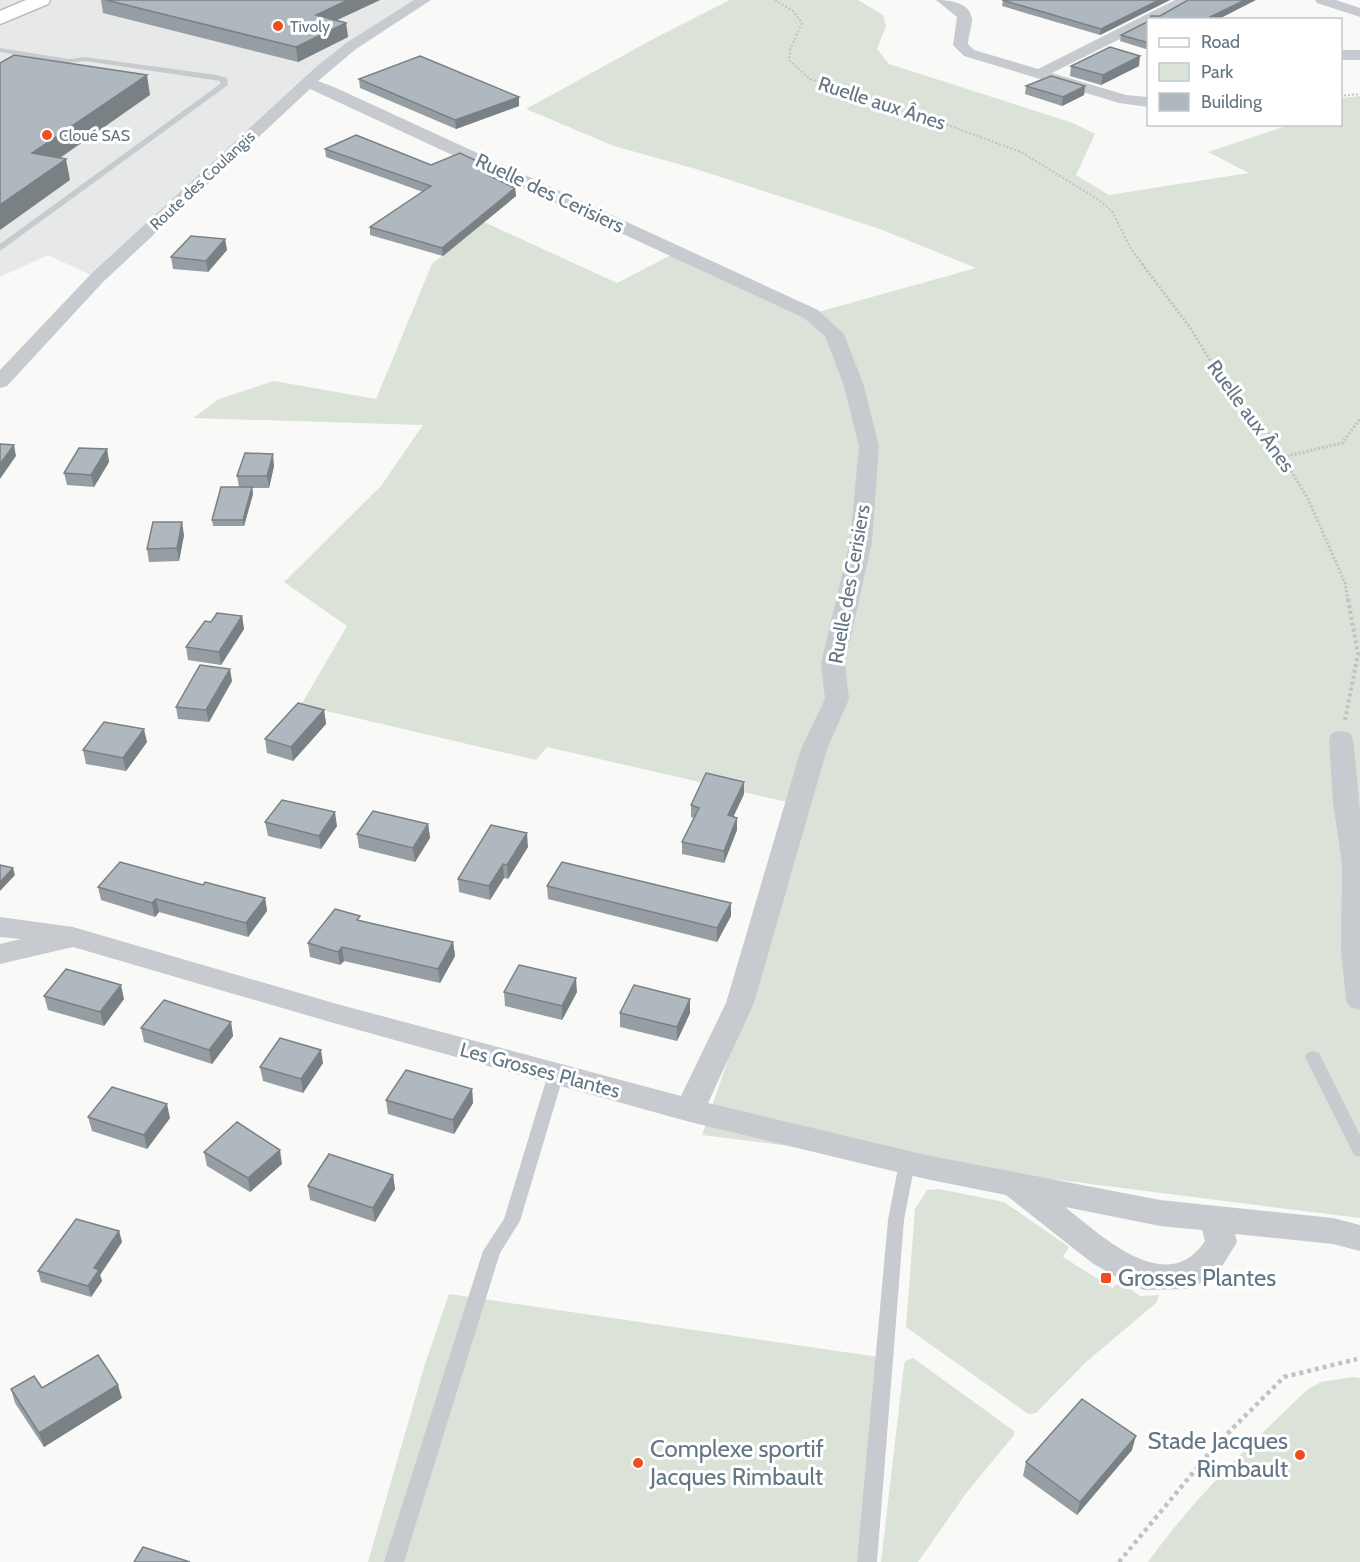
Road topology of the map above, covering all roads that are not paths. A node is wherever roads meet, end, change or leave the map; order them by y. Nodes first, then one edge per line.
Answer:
1 (41, 0) edge
2 (424, 0) edge
3 (1186, 0) edge
4 (1322, 0) edge
5 (947, 1) edge
6 (1360, 13) edge
7 (0, 18) edge
8 (1150, 18) edge
9 (1147, 20) edge
10 (0, 50) edge
11 (1342, 55) edge
12 (1360, 55) edge
13 (1039, 74) junction
14 (307, 82) junction
15 (1147, 102) edge
16 (0, 248) edge
17 (0, 382) edge
18 (1341, 739) road end
19 (0, 927) edge
20 (73, 937) junction
21 (0, 954) edge
22 (1360, 1000) edge
23 (1313, 1057) dead end
24 (556, 1074) junction
25 (690, 1110) junction
26 (1360, 1151) edge
27 (907, 1163) junction
28 (1013, 1184) junction
29 (1216, 1219) junction
30 (1360, 1238) edge
31 (394, 1562) edge
32 (867, 1562) edge

1 - 7 main road
2 - 14 street, Route des Coulangis
3 - 8 street
4 - 6 street
5 - 13 street
9 - 13 street
10 - 16 lane
11 - 12 street
13 - 15 street
14 - 17 street, Route des Coulangis
14 - 25 street, Ruelle des Cerisiers
18 - 22 street
19 - 20 street, Les Grosses Plantes
20 - 21 street
20 - 24 street, Les Grosses Plantes
23 - 26 lane
24 - 25 street, Les Grosses Plantes
24 - 31 lane
25 - 27 street, Les Grosses Plantes
27 - 28 street, Les Grosses Plantes
27 - 32 lane
28 - 29 street, Les Grosses Plantes
28 - 29 street
29 - 30 street, Les Grosses Plantes

